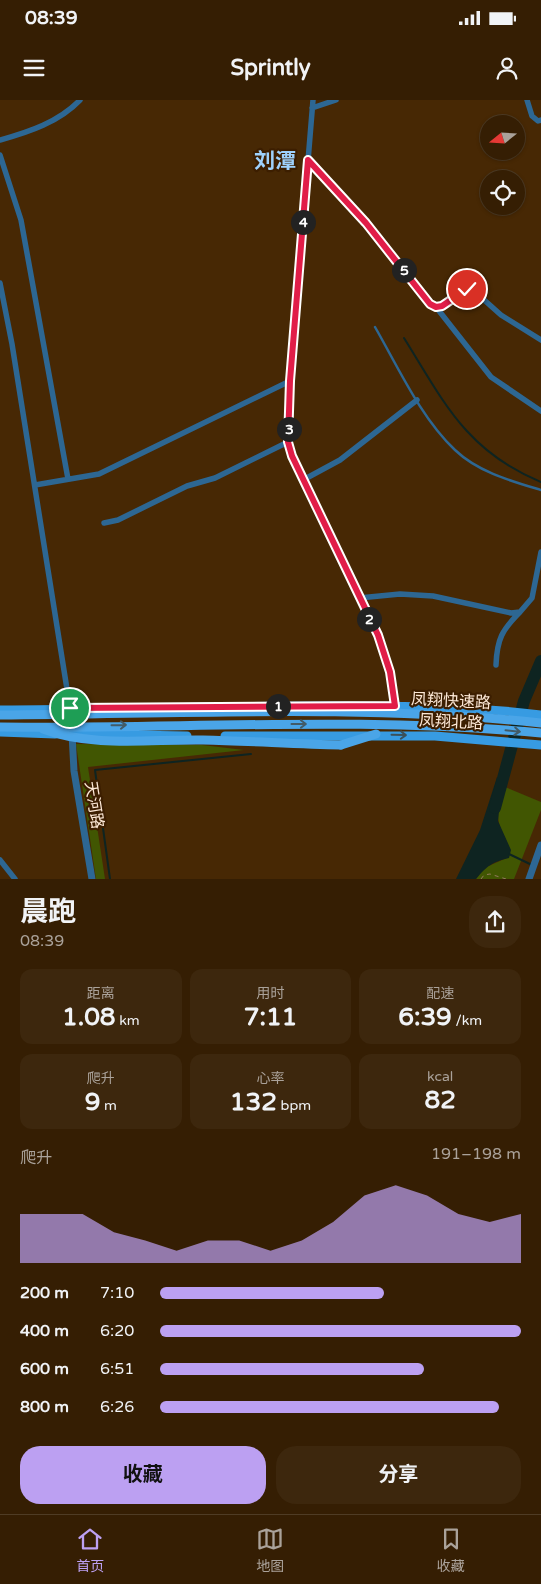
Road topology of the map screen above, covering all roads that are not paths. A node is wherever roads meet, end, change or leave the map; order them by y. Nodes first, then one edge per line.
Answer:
1 (80, 100) edge
2 (313, 100) edge
3 (336, 100) edge
4 (526, 100) edge
5 (312, 108) junction
6 (541, 120) edge
7 (0, 140) edge
8 (0, 155) edge
9 (308, 160) junction
10 (0, 283) edge
11 (2, 305) edge
12 (436, 307) junction
13 (375, 327) dead end
14 (541, 340) edge
15 (290, 381) junction
16 (417, 400) junction
17 (541, 410) edge
18 (288, 442) junction
19 (68, 479) junction
20 (303, 480) junction
21 (35, 485) junction
22 (541, 490) edge
23 (104, 523) dead end
24 (541, 552) edge
25 (359, 598) junction
26 (520, 612) junction
27 (496, 664) dead end
28 (395, 706) junction
29 (70, 708) junction
30 (0, 710) edge
31 (0, 715) edge
32 (539, 717) edge
33 (0, 727) edge
34 (38, 727) junction
35 (0, 732) edge
36 (541, 733) edge
37 (72, 734) junction
38 (376, 734) junction
39 (541, 745) edge
40 (541, 845) edge
41 (0, 860) edge
42 (15, 879) edge
43 (92, 879) edge
44 (529, 879) edge

1 - 7 street
2 - 5 street
3 - 5 street
4 - 6 street
5 - 9 street
8 - 19 street
9 - 12 street
9 - 15 street
10 - 11 street
11 - 21 street
12 - 14 street
12 - 17 street
13 - 16 lane
15 - 18 street
15 - 19 street
16 - 20 street
16 - 22 lane
18 - 20 street
18 - 23 street
19 - 21 street
20 - 25 street
21 - 29 street
24 - 26 street
25 - 26 street
25 - 28 street
26 - 27 street
28 - 29 main road, 凤翔北路
28 - 32 main road, 凤翔北路
29 - 30 main road, 凤翔北路
31 - 32 highway, 凤翔快速路, bridge
33 - 34 highway, 凤翔快速路, bridge
34 -> 36 highway, 凤翔快速路, bridge
34 - 38 highway, bridge
35 - 37 main road, 凤翔北路
37 - 38 main road, 凤翔北路
37 - 43 street, 天河路
38 -> 39 main road, 凤翔北路
40 - 44 street
41 - 42 street

